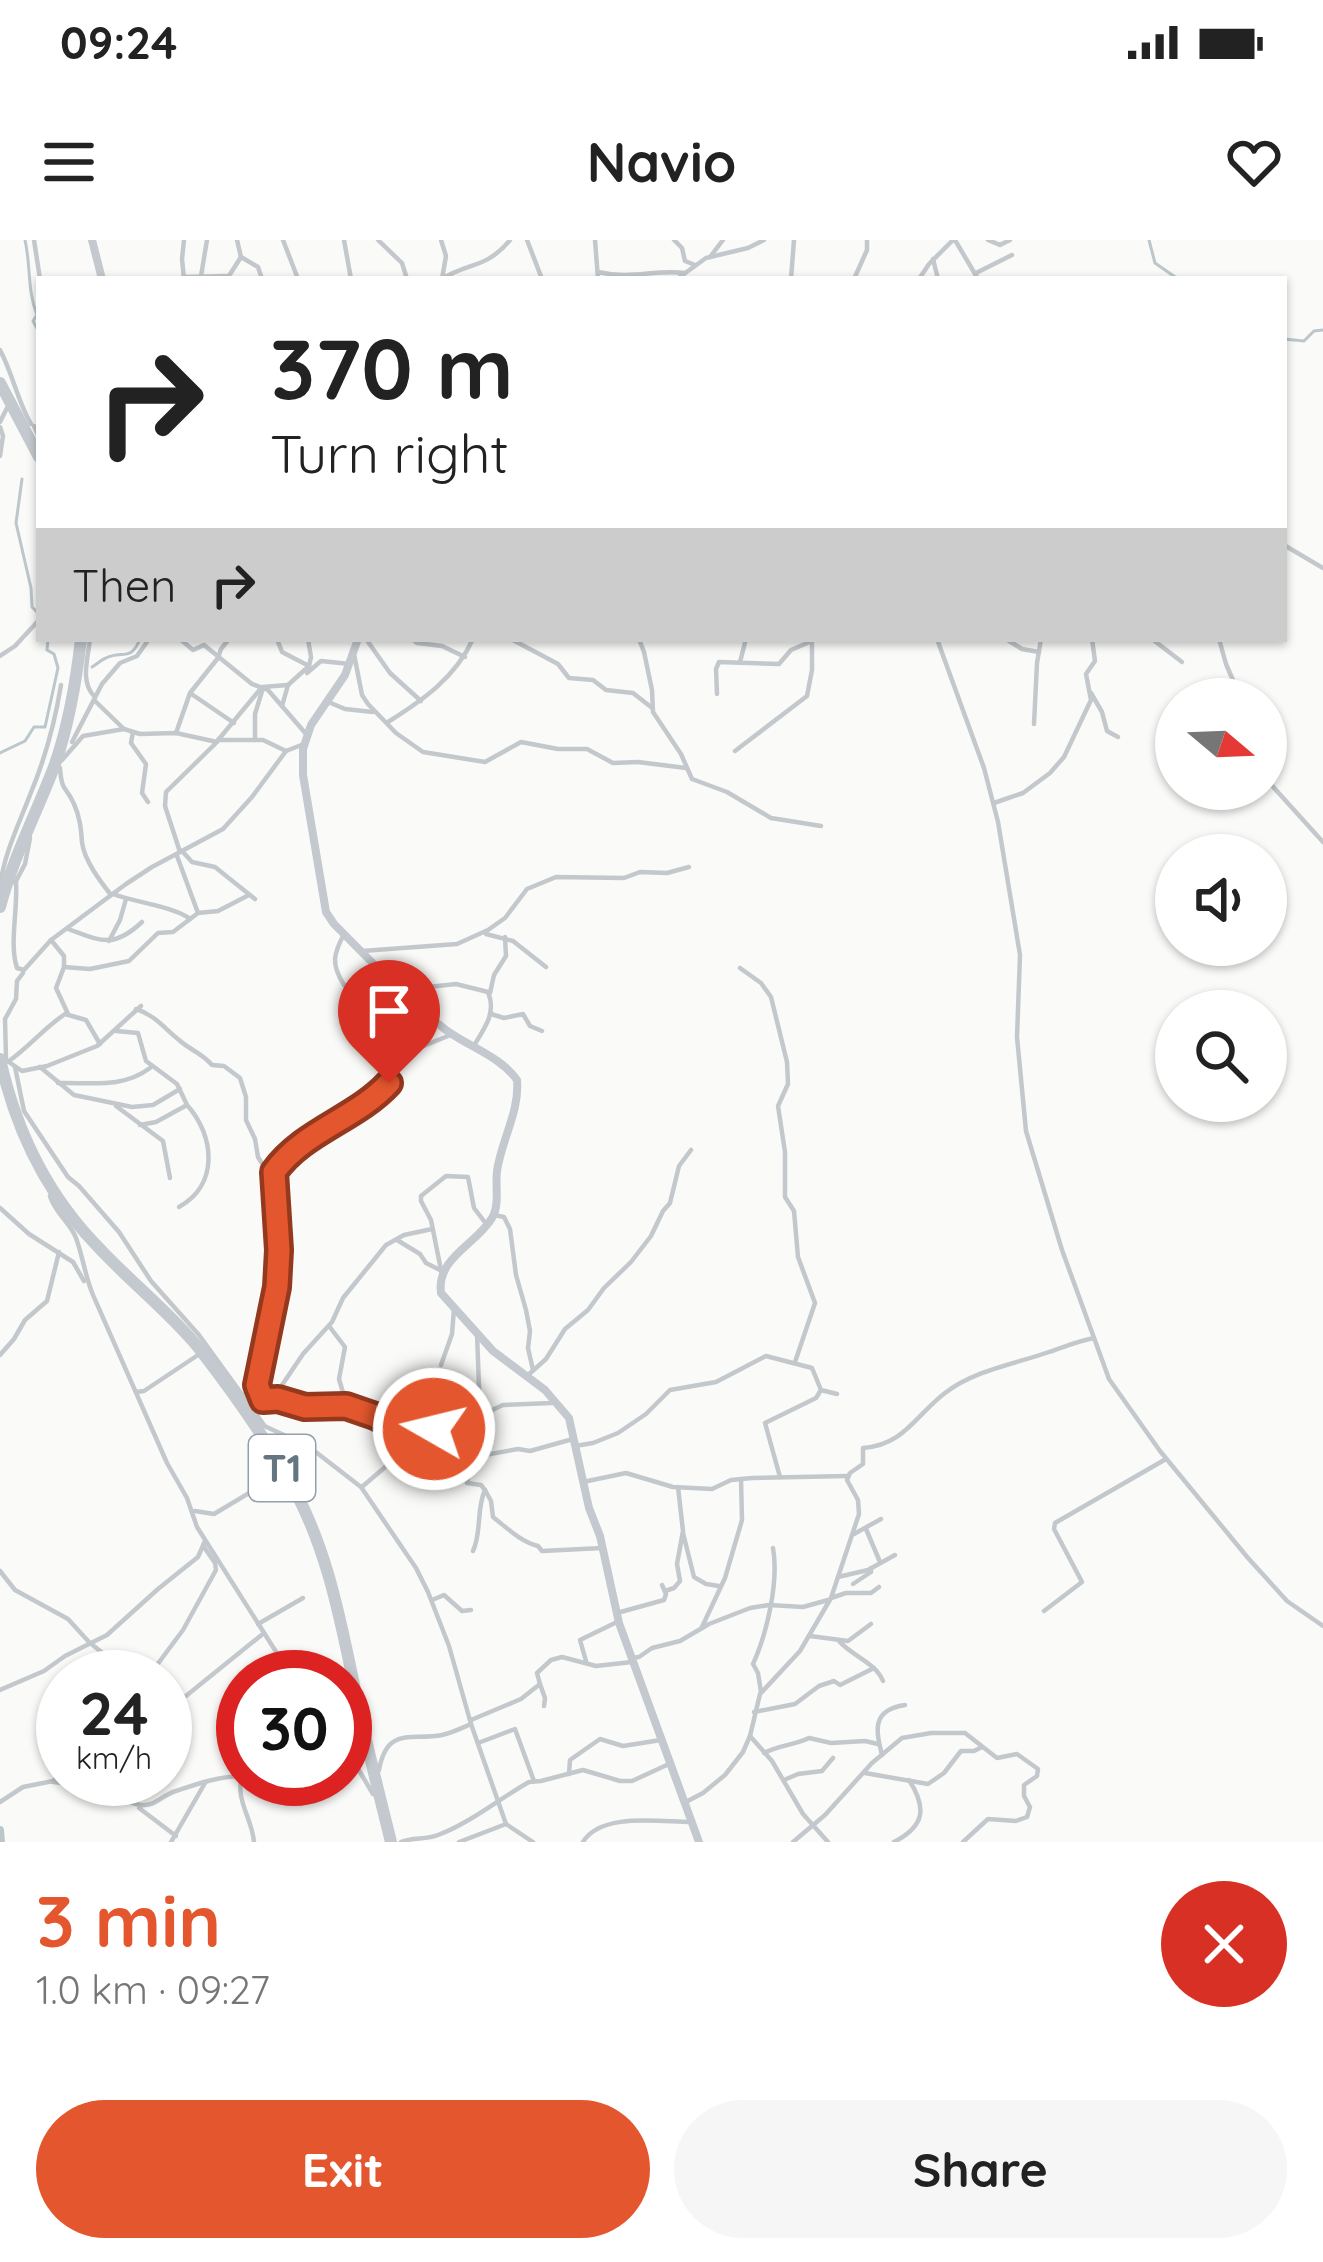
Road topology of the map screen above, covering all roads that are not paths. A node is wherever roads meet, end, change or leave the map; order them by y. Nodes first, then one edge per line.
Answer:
1 (34, 240) edge
2 (92, 240) edge
3 (184, 240) edge
4 (207, 240) edge
5 (237, 240) edge
6 (283, 240) edge
7 (344, 240) edge
8 (378, 240) edge
9 (441, 240) edge
10 (510, 240) edge
11 (527, 240) edge
12 (595, 240) edge
13 (674, 240) edge
14 (723, 240) edge
15 (764, 240) edge
16 (794, 240) edge
17 (866, 240) edge
18 (954, 240) edge
19 (988, 240) edge
20 (1010, 240) edge
21 (1012, 255) dead end
22 (241, 257) junction
23 (710, 257) junction
24 (933, 259) junction
25 (695, 265) junction
26 (685, 273) junction
27 (40, 276) edge
28 (101, 276) edge
29 (183, 276) edge
30 (201, 276) edge
31 (228, 276) edge
32 (261, 276) edge
33 (297, 276) edge
34 (350, 276) edge
35 (406, 276) edge
36 (443, 276) edge
37 (450, 276) edge
38 (541, 276) edge
39 (598, 276) edge
40 (631, 276) edge
41 (681, 276) edge
42 (791, 276) edge
43 (855, 276) edge
44 (921, 276) edge
45 (937, 276) edge
46 (977, 276) edge
47 (0, 350) edge
48 (0, 383) edge
49 (8, 408) edge
50 (0, 424) edge
51 (36, 429) edge
52 (36, 452) edge
53 (0, 456) edge
54 (1287, 546) edge
55 (1323, 568) edge
56 (36, 623) edge
57 (84, 642) edge
58 (85, 642) edge
59 (147, 642) edge
60 (184, 642) edge
61 (227, 642) edge
62 (278, 642) edge
63 (308, 642) edge
64 (360, 642) edge
65 (364, 642) edge
66 (416, 642) edge
67 (472, 642) edge
68 (517, 642) edge
69 (639, 642) edge
70 (745, 642) edge
71 (808, 642) edge
72 (812, 642) edge
73 (938, 642) edge
74 (1011, 642) edge
75 (1041, 642) edge
76 (1093, 642) edge
77 (1156, 642) edge
78 (1220, 642) edge
79 (1039, 652) junction
80 (0, 656) edge
81 (464, 657) junction
82 (218, 658) junction
83 (352, 659) junction
84 (740, 662) junction
85 (1182, 662) dead end
86 (309, 666) junction
87 (299, 678) junction
88 (1232, 678) edge
89 (62, 685) dead end
90 (288, 685) junction
91 (263, 688) junction
92 (190, 693) junction
93 (1091, 693) junction
94 (362, 694) junction
95 (716, 694) dead end
96 (96, 699) junction
97 (326, 701) junction
98 (421, 701) junction
99 (282, 706) junction
100 (651, 707) junction
101 (348, 709) junction
102 (380, 714) junction
103 (388, 722) junction
104 (233, 723) junction
105 (1034, 724) dead end
106 (124, 729) junction
107 (133, 732) junction
108 (176, 733) junction
109 (1118, 737) dead end
110 (255, 740) junction
111 (306, 740) junction
112 (218, 741) junction
113 (286, 751) junction
114 (735, 751) dead end
115 (59, 763) junction
116 (686, 768) junction
117 (148, 802) dead end
118 (994, 802) junction
119 (1287, 802) edge
120 (821, 826) dead end
121 (1323, 842) edge
122 (179, 852) junction
123 (689, 867) dead end
124 (6, 887) edge
125 (112, 894) junction
126 (125, 899) junction
127 (0, 907) edge
128 (198, 913) junction
129 (190, 920) junction
130 (142, 922) dead end
131 (68, 928) dead end
132 (480, 933) junction
133 (344, 934) junction
134 (506, 938) junction
135 (51, 940) junction
136 (109, 941) junction
137 (362, 951) junction
138 (64, 967) junction
139 (546, 967) dead end
140 (740, 968) dead end
141 (26, 969) junction
142 (357, 989) dead end
143 (400, 990) junction
144 (490, 994) junction
145 (68, 1014) junction
146 (491, 1014) junction
147 (542, 1030) dead end
148 (116, 1031) junction
149 (453, 1034) junction
150 (100, 1044) junction
151 (472, 1047) junction
152 (6, 1060) edge
153 (40, 1067) junction
154 (151, 1067) junction
155 (58, 1083) junction
156 (180, 1089) junction
157 (114, 1104) junction
158 (187, 1106) junction
159 (140, 1125) junction
160 (691, 1150) dead end
161 (170, 1178) dead end
162 (272, 1180) junction
163 (50, 1184) junction
164 (179, 1207) dead end
165 (0, 1208) edge
166 (494, 1215) junction
167 (487, 1225) junction
168 (432, 1229) junction
169 (395, 1239) junction
170 (59, 1252) junction
171 (441, 1272) junction
172 (92, 1293) junction
173 (454, 1309) junction
174 (329, 1326) junction
175 (477, 1334) junction
176 (1094, 1338) junction
177 (201, 1353) junction
178 (0, 1355) edge
179 (795, 1362) junction
180 (441, 1365) dead end
181 (530, 1374) junction
182 (821, 1390) junction
183 (136, 1392) junction
184 (242, 1394) junction
185 (837, 1394) dead end
186 (261, 1399) junction
187 (278, 1399) junction
188 (558, 1402) junction
189 (347, 1406) junction
190 (428, 1408) dead end
191 (480, 1415) junction
192 (258, 1421) junction
193 (469, 1422) junction
194 (408, 1438) junction
195 (574, 1442) junction
196 (475, 1457) junction
197 (1166, 1459) junction
198 (284, 1472) junction
199 (848, 1476) junction
200 (780, 1477) junction
201 (741, 1479) junction
202 (583, 1482) junction
203 (362, 1487) junction
204 (678, 1487) junction
205 (485, 1490) junction
206 (191, 1510) junction
207 (880, 1519) dead end
208 (866, 1529) junction
209 (683, 1533) junction
210 (854, 1534) junction
211 (205, 1544) junction
212 (602, 1548) junction
213 (773, 1548) dead end
214 (473, 1551) dead end
215 (895, 1555) dead end
216 (880, 1564) junction
217 (871, 1568) junction
218 (0, 1571) edge
219 (850, 1575) junction
220 (838, 1577) junction
221 (854, 1584) junction
222 (721, 1587) junction
223 (879, 1587) dead end
224 (849, 1592) junction
225 (303, 1598) dead end
226 (830, 1599) junction
227 (432, 1600) junction
228 (769, 1605) junction
229 (471, 1610) dead end
230 (1044, 1611) dead end
231 (618, 1617) junction
232 (258, 1624) junction
233 (872, 1624) dead end
234 (1323, 1626) edge
235 (702, 1627) junction
236 (264, 1633) junction
237 (810, 1636) junction
238 (839, 1641) junction
239 (92, 1644) junction
240 (99, 1650) edge
241 (166, 1650) edge
242 (275, 1650) edge
243 (631, 1660) junction
244 (586, 1663) junction
245 (874, 1668) junction
246 (883, 1681) dead end
247 (539, 1684) junction
248 (0, 1690) edge
249 (192, 1691) edge
250 (761, 1692) junction
251 (905, 1705) dead end
252 (544, 1706) dead end
253 (754, 1712) junction
254 (471, 1723) junction
255 (750, 1736) junction
256 (661, 1739) junction
257 (478, 1744) junction
258 (878, 1744) junction
259 (982, 1747) junction
260 (764, 1753) junction
261 (881, 1755) junction
262 (832, 1758) dead end
263 (669, 1764) junction
264 (865, 1773) junction
265 (568, 1775) junction
266 (216, 1779) edge
267 (535, 1780) junction
268 (784, 1780) junction
269 (909, 1780) junction
270 (206, 1783) junction
271 (36, 1785) edge
272 (376, 1786) junction
273 (192, 1787) edge
274 (372, 1793) edge
275 (496, 1801) junction
276 (0, 1802) edge
277 (684, 1803) junction
278 (137, 1806) edge
279 (243, 1806) edge
280 (383, 1808) junction
281 (691, 1822) junction
282 (506, 1825) junction
283 (812, 1826) junction
284 (174, 1839) edge
285 (435, 1840) edge
286 (254, 1842) edge
287 (391, 1842) edge
288 (401, 1842) edge
289 (459, 1842) edge
290 (533, 1842) edge
291 (583, 1842) edge
292 (699, 1842) edge
293 (793, 1842) edge
294 (828, 1842) edge
295 (894, 1842) edge
296 (963, 1842) edge

1 - 27 street
2 - 28 street
3 - 29 street
4 - 30 street
5 - 22 street
6 - 33 street
7 - 34 street
8 - 35 street
9 - 36 street
10 - 37 street
11 - 38 street
12 - 39 street
13 - 25 street
14 - 23 street
15 - 23 street
16 - 42 street
17 - 43 street
18 - 24 street
18 - 46 street
19 - 20 street
21 - 46 street
22 - 31 street
22 - 32 street
23 - 25 street
24 - 44 street
24 - 45 street
25 - 26 street
26 - 40 street
26 - 41 street
47 - 51 street
48 - 49 highway
49 - 50 street
49 - 51 street
49 - 52 highway
50 - 53 street
54 - 55 street
56 - 80 street
57 - 115 highway
58 - 96 street
59 - 96 street
60 - 82 street
61 - 82 street
62 - 86 street
63 - 86 street
64 - 83 street
65 - 98 street
66 - 81 street
67 - 81 street
68 - 100 street
69 - 100 street
70 - 84 street
71 - 84 street
72 - 114 street
73 - 118 street
74 - 79 street
75 - 79 street
76 - 93 street
77 - 85 street
78 - 88 street
79 - 105 street
81 - 98 street
82 - 91 street
82 - 92 street
83 - 87 street
83 - 94 street
83 - 97 street
84 - 95 street
86 - 87 street
87 - 90 street
89 - 124 street
90 - 91 street
90 - 99 street
91 - 99 street
91 - 104 street
91 - 110 street
92 - 104 street
92 - 108 street
93 - 109 street
93 - 118 street
94 - 101 street
94 - 102 street
96 - 106 street
96 - 115 street
97 - 101 street
97 - 111 street
98 - 103 street
99 - 111 street
100 - 116 street
101 - 102 street
102 - 103 street
103 - 116 street
104 - 112 street
106 - 107 street
106 - 115 street
107 - 108 street
107 - 117 street
108 - 112 street
110 - 112 street
110 - 113 street
111 - 113 street
111 - 133 street
112 - 122 street
113 - 122 street
115 - 124 highway
115 - 125 street
116 - 120 street
118 - 176 street
119 - 121 street
122 - 125 street
122 - 128 street
122 - 128 street
123 - 132 street
124 - 127 highway
124 - 141 street
125 - 126 street
125 - 135 street
126 - 129 street
126 - 136 street
128 - 129 street
129 - 138 street
130 - 136 street
131 - 136 street
132 - 134 street
132 - 137 street
133 - 137 street
133 - 142 street
134 - 139 street
134 - 144 street
135 - 138 street
135 - 141 street
137 - 143 street
138 - 145 street
140 - 179 street
141 - 152 street
143 - 144 street
143 - 149 street
144 - 146 street
145 - 150 street
145 - 152 street
146 - 147 street
146 - 151 street
148 - 150 street
148 - 154 street
148 - 162 street
149 - 151 street
149 - 162 street
150 - 153 street
151 - 166 street
152 - 153 street
152 - 163 highway, T1
152 - 184 street
153 - 155 street
154 - 155 street
154 - 156 street
155 - 157 street
156 - 157 street
156 - 158 street
157 - 159 street
158 - 159 street
158 - 164 street
159 - 161 street
160 - 181 street
162 - 186 street
163 - 172 street
163 - 177 highway, T1
165 - 170 street
166 - 167 street
166 - 181 street
167 - 168 street
167 - 171 street
168 - 169 street
168 - 171 street
169 - 171 street
169 - 174 street
170 - 172 street
170 - 178 street
171 - 173 street
172 - 183 street
173 - 175 street
173 - 180 street
174 - 187 street
174 - 189 street
175 - 181 street
175 - 191 street
176 - 197 street
176 - 199 street
177 - 183 street
177 - 192 highway, T1
179 - 182 street
179 - 195 street
181 - 188 street
182 - 185 street
182 - 200 street
183 - 206 street
184 - 186 street
184 - 192 street
186 - 187 street
186 - 192 street
187 - 189 street
188 - 191 street
188 - 195 street
189 - 194 street
190 - 194 street
191 - 193 street
192 - 198 highway, T1
192 - 203 street
193 - 194 street
193 - 196 street
194 - 196 street
194 - 203 street
195 - 196 street
195 - 202 street
196 - 205 street
197 - 230 street
197 - 234 street
198 - 206 street
198 - 272 highway, T1
199 - 200 street
199 - 210 street
200 - 201 street
201 - 204 street
201 - 222 street
202 - 204 street
202 - 212 street
203 - 227 street
204 - 209 street
205 - 212 street
205 - 214 street
206 - 211 street
207 - 208 street
208 - 210 street
208 - 216 street
209 - 222 street
209 - 231 street
210 - 220 street
211 - 232 street
211 - 239 street
211 - 241 street
212 - 231 street
213 - 228 street
215 - 216 street
216 - 217 street
217 - 219 street
217 - 221 street
218 - 239 street
219 - 220 street
219 - 221 street
220 - 226 street
221 - 224 street
222 - 235 street
223 - 224 street
224 - 226 street
225 - 232 street
226 - 228 street
226 - 237 street
227 - 229 street
227 - 254 street
228 - 235 street
228 - 250 street
231 - 243 street
231 - 244 street
232 - 236 street
233 - 238 street
235 - 243 street
236 - 242 street
236 - 249 street
237 - 238 street
237 - 250 street
238 - 245 street
239 - 240 street
239 - 248 street
243 - 244 street
243 - 256 street
244 - 247 street
245 - 246 street
245 - 253 street
247 - 252 street
247 - 254 street
250 - 253 street
251 - 258 street
253 - 255 street
254 - 257 street
254 - 272 street
255 - 260 street
255 - 277 street
256 - 263 street
256 - 265 street
257 - 267 street
257 - 275 street
258 - 260 street
258 - 261 street
259 - 261 street
259 - 269 street
259 - 296 street
260 - 268 street
261 - 264 street
262 - 268 street
263 - 265 street
263 - 277 street
264 - 269 street
264 - 283 street
265 - 267 street
266 - 270 street
267 - 275 street
268 - 283 street
269 - 295 street
270 - 273 street
270 - 284 street
271 - 276 street
272 - 280 highway, T1
274 - 280 street
275 - 282 street
275 - 285 street
277 - 281 street
278 - 284 street
279 - 286 street
280 - 287 highway, T1
281 - 291 street
281 - 292 street
282 - 289 street
282 - 290 street
283 - 293 street
283 - 294 street
285 - 288 street

